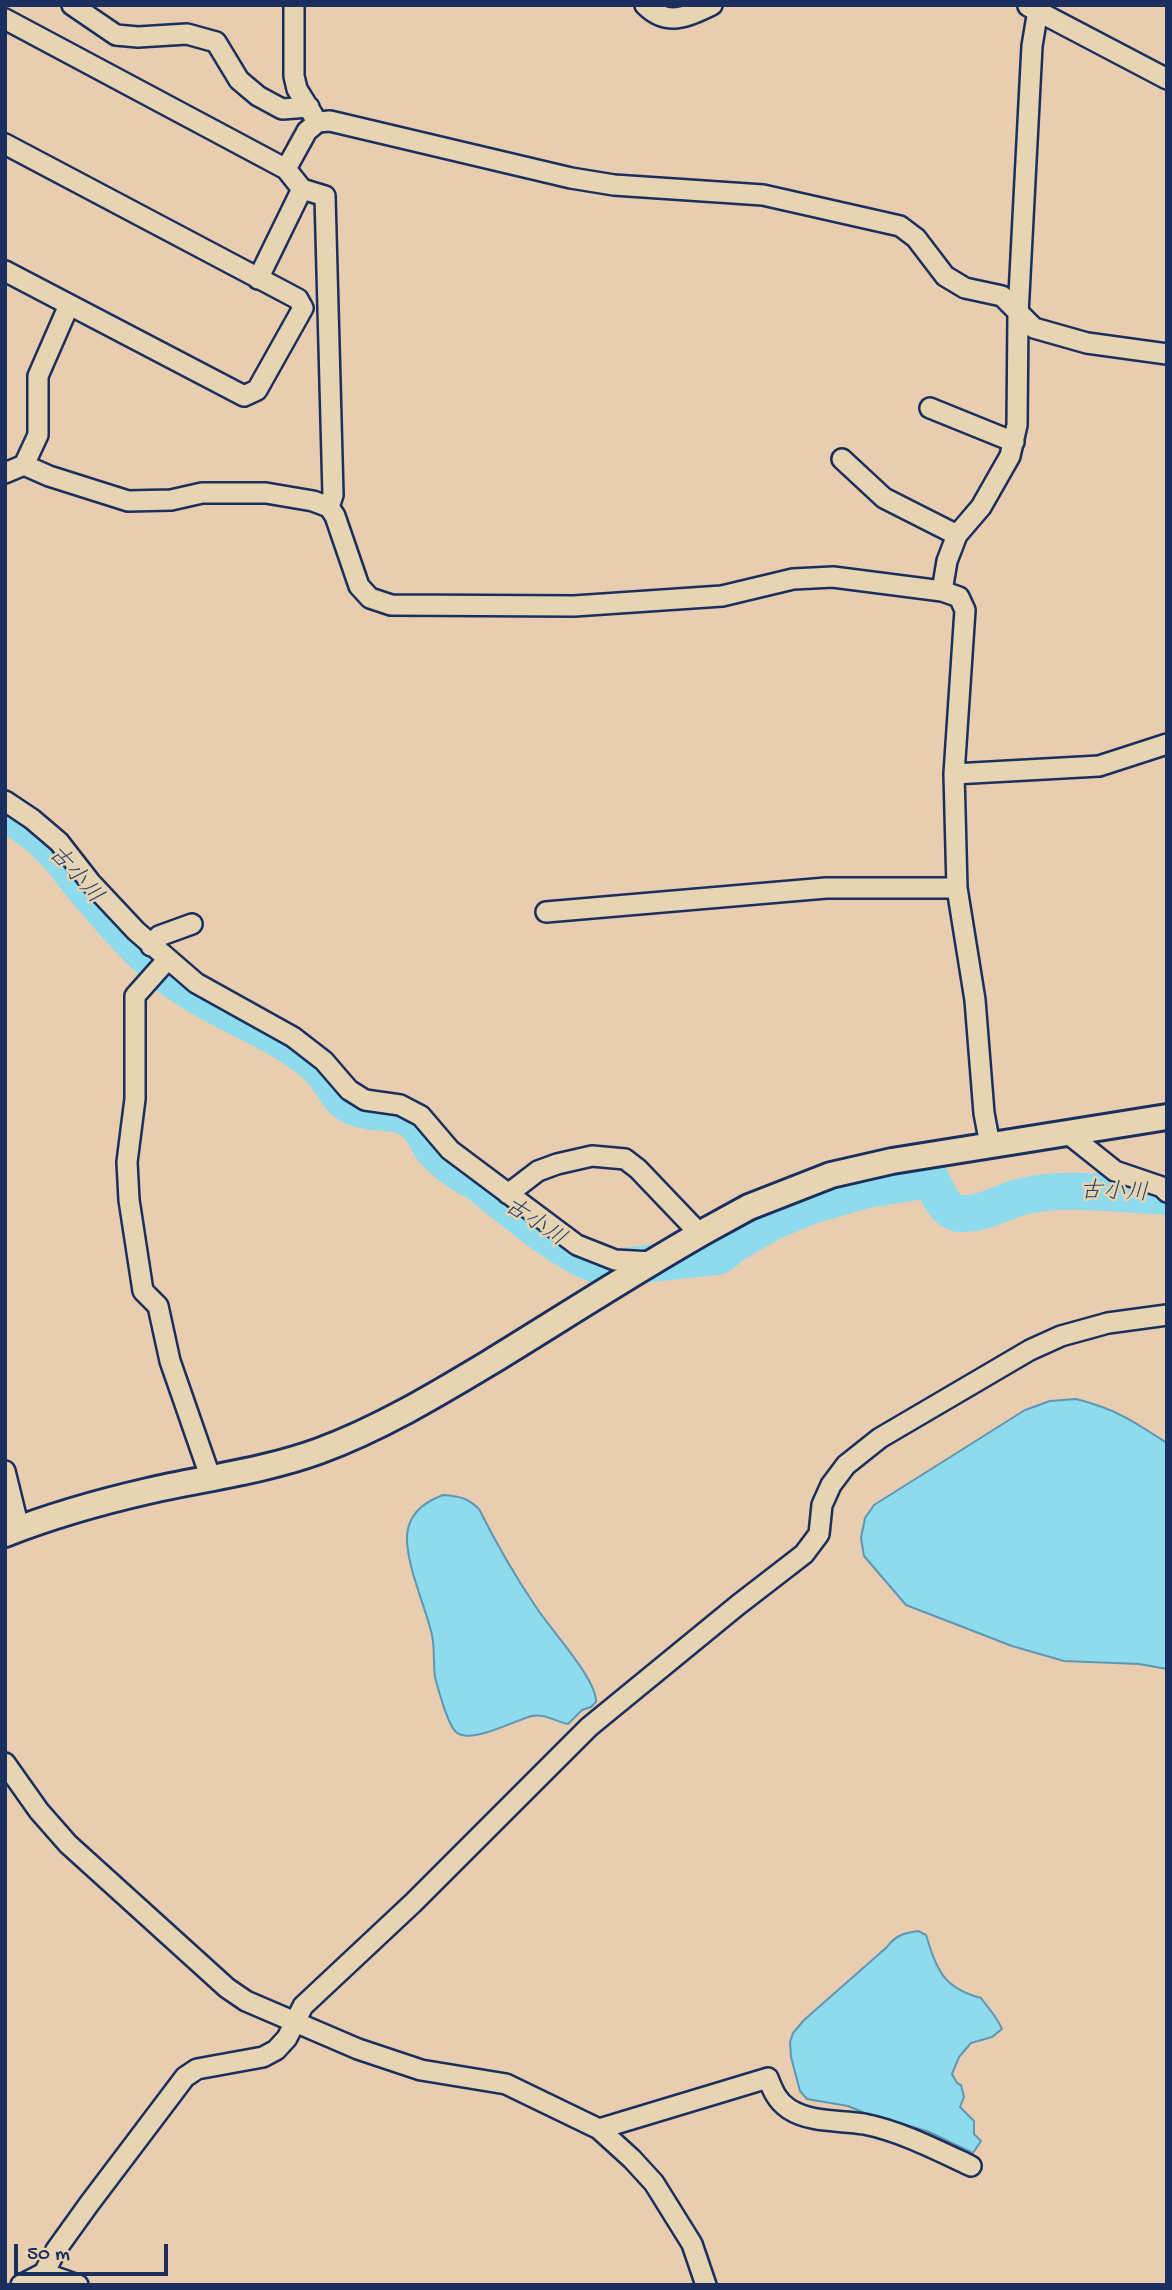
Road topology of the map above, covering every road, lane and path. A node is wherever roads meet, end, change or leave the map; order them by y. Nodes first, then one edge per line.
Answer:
1 (7, 5) edge
2 (72, 5) edge
3 (293, 5) edge
4 (645, 5) edge
5 (712, 5) edge
6 (1033, 8) edge
7 (6, 19) edge
8 (1167, 79) edge
9 (313, 115) junction
10 (5, 144) edge
11 (286, 169) junction
12 (302, 189) junction
13 (5, 271) edge
14 (258, 279) junction
15 (69, 305) junction
16 (1018, 314) junction
17 (1167, 354) edge
18 (930, 408) dead end
19 (1014, 442) junction
20 (842, 459) dead end
21 (24, 465) junction
22 (5, 473) edge
23 (329, 507) junction
24 (957, 535) junction
25 (942, 591) junction
26 (1167, 744) edge
27 (954, 774) junction
28 (5, 801) edge
29 (957, 888) junction
30 (546, 912) dead end
31 (192, 924) dead end
32 (151, 946) junction
33 (167, 960) junction
34 (1167, 1117) edge
35 (1066, 1132) junction
36 (990, 1145) junction
37 (1167, 1192) edge
38 (508, 1194) junction
39 (700, 1234) junction
40 (652, 1262) junction
41 (1167, 1315) edge
42 (5, 1471) edge
43 (211, 1479) junction
44 (12, 1531) edge
45 (5, 1763) edge
46 (295, 2023) junction
47 (599, 2129) junction
48 (971, 2166) dead end
49 (44, 2273) junction
50 (21, 2285) edge
51 (78, 2285) edge
52 (706, 2285) edge

1 - 7 street
2 - 9 street
3 - 9 street
4 - 5 street
6 - 8 street
6 - 16 street
7 - 11 street
9 - 11 street
9 - 16 street
10 - 14 street
11 - 12 street
12 - 14 street
12 - 23 street
13 - 15 street
14 - 15 street
15 - 21 street
16 - 17 street
16 - 19 street
18 - 19 street
19 - 24 street
20 - 24 street
21 - 22 street
21 - 23 street
23 - 25 street
24 - 25 street
25 - 27 street
26 - 27 street
27 - 29 street
28 - 32 street
29 - 30 street
29 - 36 street
31 - 32 street
32 - 33 street
33 - 38 street
33 - 43 street
34 - 35 street
35 - 36 street
35 - 37 street
36 - 39 street
38 - 39 street
38 - 40 street
39 - 40 street
40 - 43 street
41 - 46 street
42 - 44 street
43 - 44 street
45 - 46 street
46 - 47 street
46 - 49 street
47 - 48 street
47 - 52 street
49 - 50 street
49 - 51 street

